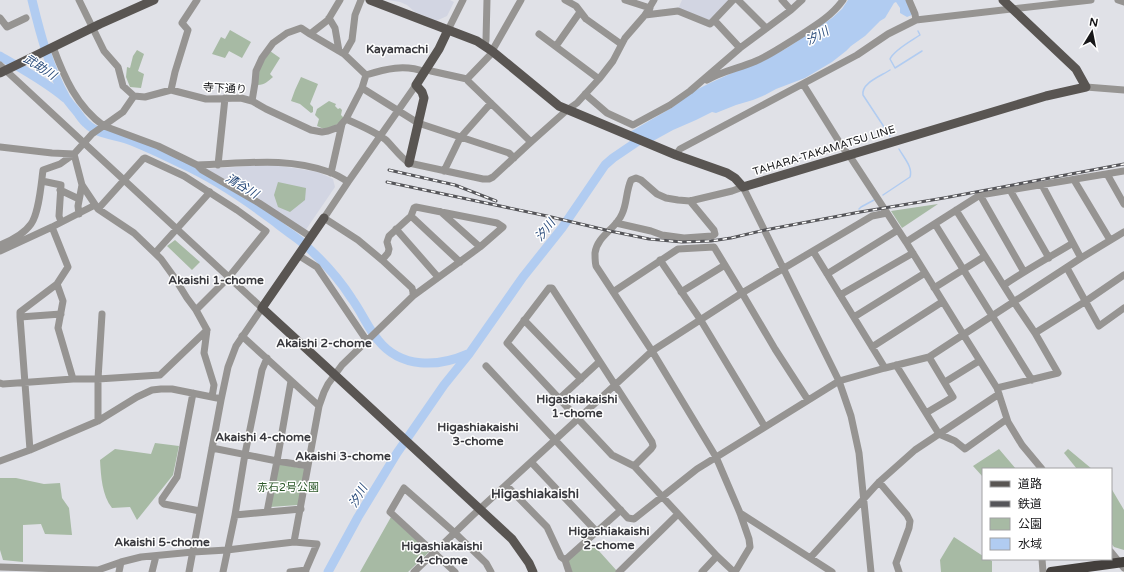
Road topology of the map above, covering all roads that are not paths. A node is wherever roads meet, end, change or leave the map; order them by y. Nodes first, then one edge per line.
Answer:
1 (79, 0) edge
2 (154, 0) edge
3 (197, 0) edge
4 (340, 0) edge
5 (361, 0) edge
6 (370, 0) edge
7 (463, 0) edge
8 (487, 0) edge
9 (521, 0) edge
10 (565, 0) edge
11 (625, 0) edge
12 (654, 0) edge
13 (734, 0) edge
14 (738, 0) edge
15 (782, 0) edge
16 (802, 0) edge
17 (844, 0) edge
18 (909, 0) edge
19 (1003, 0) edge
20 (1091, 0) edge
21 (1118, 0) edge
22 (1124, 2) edge
23 (650, 8) junction
24 (1013, 9) junction
25 (791, 10) junction
26 (580, 12) junction
27 (645, 15) junction
28 (0, 18) edge
29 (26, 18) dead end
30 (330, 18) junction
31 (714, 20) junction
32 (916, 20) junction
33 (92, 28) junction
34 (766, 28) junction
35 (448, 30) junction
36 (310, 34) junction
37 (539, 34) dead end
38 (621, 44) junction
39 (556, 46) junction
40 (52, 48) junction
41 (740, 48) junction
42 (490, 49) junction
43 (341, 52) junction
44 (2, 69) edge
45 (426, 70) junction
46 (366, 75) junction
47 (467, 79) junction
48 (599, 79) junction
49 (803, 84) junction
50 (416, 85) junction
51 (1086, 87) junction
52 (362, 88) junction
53 (171, 90) junction
54 (1124, 90) edge
55 (690, 91) junction
56 (585, 94) junction
57 (134, 96) junction
58 (225, 98) junction
59 (252, 101) junction
60 (491, 103) junction
61 (397, 110) junction
62 (567, 110) junction
63 (344, 122) junction
64 (418, 123) junction
65 (633, 125) junction
66 (103, 126) junction
67 (622, 132) junction
68 (380, 136) junction
69 (460, 138) junction
70 (531, 142) junction
71 (83, 143) junction
72 (0, 147) edge
73 (74, 154) junction
74 (676, 155) junction
75 (849, 155) junction
76 (514, 158) junction
77 (409, 163) junction
78 (197, 165) junction
79 (218, 165) junction
80 (1124, 170) edge
81 (444, 171) junction
82 (331, 173) junction
83 (1106, 174) junction
84 (124, 180) junction
85 (1074, 180) junction
86 (42, 181) junction
87 (348, 182) junction
88 (82, 185) junction
89 (1042, 185) junction
90 (743, 187) junction
91 (60, 190) junction
92 (1010, 190) junction
93 (210, 192) junction
94 (980, 195) junction
95 (79, 199) junction
96 (690, 201) junction
97 (1124, 204) edge
98 (96, 207) junction
99 (956, 210) junction
100 (440, 212) junction
101 (887, 213) junction
102 (79, 214) junction
103 (410, 216) junction
104 (324, 218) junction
105 (61, 222) junction
106 (616, 223) junction
107 (935, 224) junction
108 (52, 227) junction
109 (177, 229) junction
110 (396, 229) junction
111 (898, 230) junction
112 (1123, 235) edge
113 (310, 239) junction
114 (1110, 240) junction
115 (906, 242) junction
116 (1073, 242) junction
117 (0, 245) edge
118 (480, 247) junction
119 (0, 251) edge
120 (813, 251) junction
121 (155, 253) junction
122 (912, 253) junction
123 (299, 254) junction
124 (985, 256) junction
125 (1049, 258) junction
126 (1081, 258) junction
127 (382, 260) junction
128 (660, 260) junction
129 (460, 262) junction
130 (725, 264) junction
131 (783, 268) junction
132 (1067, 268) junction
133 (963, 269) junction
134 (1024, 272) junction
135 (925, 273) junction
136 (827, 274) junction
137 (1124, 275) edge
138 (229, 277) junction
139 (438, 277) junction
140 (57, 284) junction
141 (1004, 285) junction
142 (934, 288) junction
143 (613, 292) junction
144 (681, 292) junction
145 (742, 293) junction
146 (840, 295) junction
147 (413, 296) junction
148 (1086, 301) junction
149 (942, 302) junction
150 (1014, 302) junction
151 (262, 308) junction
152 (1124, 308) edge
153 (196, 310) junction
154 (61, 314) junction
155 (102, 314) dead end
156 (992, 316) junction
157 (20, 317) junction
158 (854, 317) junction
159 (700, 319) junction
160 (524, 320) junction
161 (207, 330) junction
162 (1035, 333) junction
163 (963, 334) junction
164 (242, 336) junction
165 (367, 341) junction
166 (872, 347) junction
167 (652, 351) junction
168 (929, 357) junction
169 (267, 358) junction
170 (980, 361) junction
171 (600, 362) junction
172 (486, 366) dead end
173 (896, 366) junction
174 (885, 368) junction
175 (160, 375) junction
176 (335, 375) junction
177 (73, 379) junction
178 (98, 379) junction
179 (581, 379) junction
180 (1032, 380) junction
181 (291, 381) junction
182 (839, 381) junction
183 (945, 382) junction
184 (0, 383) edge
185 (24, 383) junction
186 (615, 386) junction
187 (161, 389) junction
188 (998, 391) junction
189 (193, 393) junction
190 (212, 397) junction
191 (560, 398) junction
192 (221, 400) junction
193 (808, 400) junction
194 (319, 406) junction
195 (926, 413) junction
196 (579, 419) junction
197 (1007, 419) junction
198 (98, 422) junction
199 (766, 427) junction
200 (939, 434) junction
201 (555, 440) junction
202 (212, 448) junction
203 (30, 450) junction
204 (245, 454) junction
205 (716, 457) junction
206 (0, 461) edge
207 (277, 461) junction
208 (531, 462) junction
209 (308, 466) junction
210 (634, 466) junction
211 (1041, 468) edge
212 (879, 482) junction
213 (506, 485) junction
214 (663, 496) junction
215 (864, 498) junction
216 (301, 509) junction
217 (480, 510) junction
218 (621, 510) junction
219 (200, 511) junction
220 (266, 512) junction
221 (740, 513) junction
222 (678, 514) junction
223 (235, 515) junction
224 (597, 532) junction
225 (455, 533) junction
226 (294, 542) junction
227 (227, 550) junction
228 (193, 552) junction
229 (435, 552) junction
230 (1112, 553) edge
231 (156, 556) junction
232 (717, 556) junction
233 (810, 558) junction
234 (565, 560) junction
235 (1042, 560) edge
236 (121, 562) junction
237 (1122, 564) edge
238 (0, 567) edge
239 (97, 571) edge
240 (306, 571) edge
241 (119, 572) edge
242 (152, 572) edge
243 (189, 572) edge
244 (224, 572) edge
245 (290, 572) edge
246 (414, 572) edge
247 (455, 572) edge
248 (491, 572) edge
249 (533, 572) edge
250 (569, 572) edge
251 (619, 572) edge
252 (702, 572) edge
253 (735, 572) edge
254 (832, 572) edge
255 (871, 572) edge
256 (899, 572) edge
257 (1043, 572) edge
258 (1051, 572) edge

1 - 33 street
2 - 33 main road
3 - 53 street
4 - 30 street
5 - 43 street
6 - 35 main road, TAHARA-TAKAMATSU LINE
7 - 35 street
8 - 42 street
9 - 42 street
10 - 26 street
11 - 23 street
12 - 23 street
13 - 31 street
14 - 34 street
15 - 25 street
16 - 25 street
17 - 55 street
18 - 32 street
19 - 24 main road
20 - 24 street
21 - 22 street
23 - 27 street
24 - 32 street
24 - 51 main road
25 - 34 street
26 - 38 street
26 - 39 street
27 - 31 street
27 - 38 street
28 - 29 street
30 - 36 street
30 - 43 street
31 - 41 street
32 - 49 street
33 - 40 main road
33 - 57 street
34 - 41 street
35 - 42 main road, TAHARA-TAKAMATSU LINE
35 - 45 main road
36 - 43 street
36 - 59 street
37 - 39 street
38 - 48 street
39 - 48 street
40 - 44 main road
40 - 66 street
41 - 55 street
42 - 47 street
42 - 62 main road, TAHARA-TAKAMATSU LINE
43 - 46 street
44 - 71 street
45 - 46 street
45 - 47 street
45 - 50 main road
46 - 52 street
47 - 60 street
48 - 56 street
49 - 74 street
49 - 75 street
50 - 61 street
50 - 64 main road
51 - 54 street
51 - 75 main road, TAHARA-TAKAMATSU LINE
52 - 61 street
52 - 63 street
53 - 57 street, 寺下通り
53 - 58 street, 寺下通り
55 - 65 street
56 - 62 street
56 - 65 street
57 - 66 street
58 - 59 street, 寺下通り
58 - 79 street
59 - 63 street, 寺下通り
60 - 69 street
60 - 70 street
61 - 64 street
61 - 68 street
62 - 67 main road, TAHARA-TAKAMATSU LINE
62 - 70 street
63 - 68 street
63 - 82 street
64 - 69 street
64 - 77 main road
65 - 67 street
66 - 71 street
66 - 78 street
67 - 74 main road, TAHARA-TAKAMATSU LINE
68 - 77 street
68 - 87 street
69 - 76 street
69 - 81 street
70 - 76 street
71 - 73 street
71 - 84 street
72 - 73 street
73 - 86 street
73 - 88 street
74 - 90 main road, TAHARA-TAKAMATSU LINE
75 - 90 main road, TAHARA-TAKAMATSU LINE
75 - 101 street
76 - 81 street
77 - 81 street
78 - 79 street
78 - 113 street
79 - 82 street
80 - 83 street
82 - 87 street
83 - 85 street
83 - 97 street
84 - 93 street
84 - 98 street
84 - 109 street
85 - 89 street
85 - 114 street
86 - 91 street
86 - 117 street
87 - 104 street
88 - 95 street
88 - 98 street
89 - 92 street
89 - 116 street
90 - 96 street
90 - 131 street
91 - 95 street
91 - 105 street
92 - 94 street
92 - 125 street
93 - 109 street
93 - 138 street
94 - 99 street
94 - 134 street
95 - 102 street
96 - 106 street
96 - 106 street
98 - 102 street
98 - 121 street
99 - 107 street
99 - 124 street
100 - 103 street
100 - 118 street
100 - 118 street
101 - 111 street
101 - 120 street
102 - 105 street
103 - 110 street
103 - 129 street
104 - 113 main road
104 - 127 street
105 - 108 street
106 - 143 street
107 - 115 street
107 - 133 street
108 - 119 street
108 - 140 street
109 - 121 street
109 - 138 street
110 - 127 street
110 - 139 street
111 - 115 street
111 - 136 street
112 - 114 street
113 - 123 main road
114 - 126 street
115 - 122 street
116 - 125 street
116 - 126 street
118 - 129 street
120 - 131 street
120 - 136 street
121 - 153 street
122 - 135 street
122 - 146 street
123 - 151 main road
123 - 165 street
124 - 133 street
124 - 141 street
125 - 134 street
126 - 132 street
127 - 147 street
128 - 130 street
128 - 143 street
128 - 144 street
129 - 139 street
130 - 144 street
130 - 145 street
131 - 145 street
131 - 182 street
132 - 148 street
132 - 150 street
133 - 142 street
133 - 156 street
134 - 141 street
135 - 142 street
135 - 158 street
136 - 146 street
137 - 148 street
138 - 151 street
138 - 153 street
139 - 147 street
140 - 154 street
140 - 157 street
141 - 150 street
142 - 149 street
143 - 167 street
144 - 159 street
145 - 159 street
145 - 193 street
146 - 158 street
147 - 165 street
148 - 152 street
148 - 162 street
149 - 163 street
149 - 166 street
150 - 156 street
150 - 162 street
151 - 164 street
151 - 176 main road
153 - 161 street
154 - 157 street
154 - 177 street
155 - 178 street
156 - 163 street
156 - 180 street
157 - 185 street
158 - 166 street
159 - 167 street
159 - 199 street
160 - 171 street
160 - 179 street
160 - 191 street
161 - 175 street
161 - 190 street
162 - 180 street
163 - 168 street
163 - 170 street
164 - 169 street
164 - 192 street
165 - 176 street
166 - 174 street
167 - 186 street
167 - 205 street
168 - 173 street
168 - 183 street
169 - 181 street
169 - 204 street
170 - 183 street
170 - 188 street
171 - 179 street
171 - 186 street
172 - 201 street
173 - 174 street
173 - 195 street
174 - 182 street
175 - 178 street
175 - 187 street
176 - 194 street
176 - 217 main road
177 - 178 street
177 - 185 street
178 - 198 street
179 - 191 street
180 - 188 street
181 - 194 street
181 - 207 street
182 - 193 street
182 - 215 street
183 - 195 street
184 - 185 street
185 - 203 street
186 - 196 street
186 - 210 street
187 - 189 street
187 - 198 street
188 - 197 street
188 - 200 street
189 - 190 street
189 - 219 street
190 - 192 street
191 - 196 street
192 - 202 street
193 - 199 street
194 - 209 street
195 - 200 street
196 - 201 street
196 - 210 street
197 - 200 street
197 - 211 street
198 - 203 street
199 - 205 street
200 - 212 street
201 - 208 street
201 - 218 street
202 - 204 street
202 - 219 street
203 - 206 street
204 - 207 street
204 - 223 street
205 - 214 street
205 - 221 street
207 - 209 street
207 - 220 street
208 - 213 street
208 - 224 street
209 - 216 street
210 - 214 street
212 - 215 street
212 - 256 street
213 - 217 street
213 - 234 street
214 - 218 street
214 - 222 street
215 - 233 street
215 - 255 street
216 - 220 street
216 - 226 street
217 - 225 street
217 - 249 main road
218 - 224 street
219 - 228 street
220 - 223 street
221 - 233 street
221 - 253 street
222 - 232 street
222 - 251 street
223 - 227 street
224 - 234 street
225 - 229 street
225 - 229 street
225 - 248 street
226 - 227 street
226 - 240 street
227 - 228 street
227 - 244 street
228 - 231 street
228 - 243 street
229 - 246 street
229 - 247 street
230 - 237 street
231 - 236 street
231 - 242 street
232 - 252 street
232 - 253 street
233 - 254 street
234 - 250 street
235 - 257 street
236 - 239 street
236 - 241 street
237 - 258 highway
238 - 239 street
240 - 245 street

